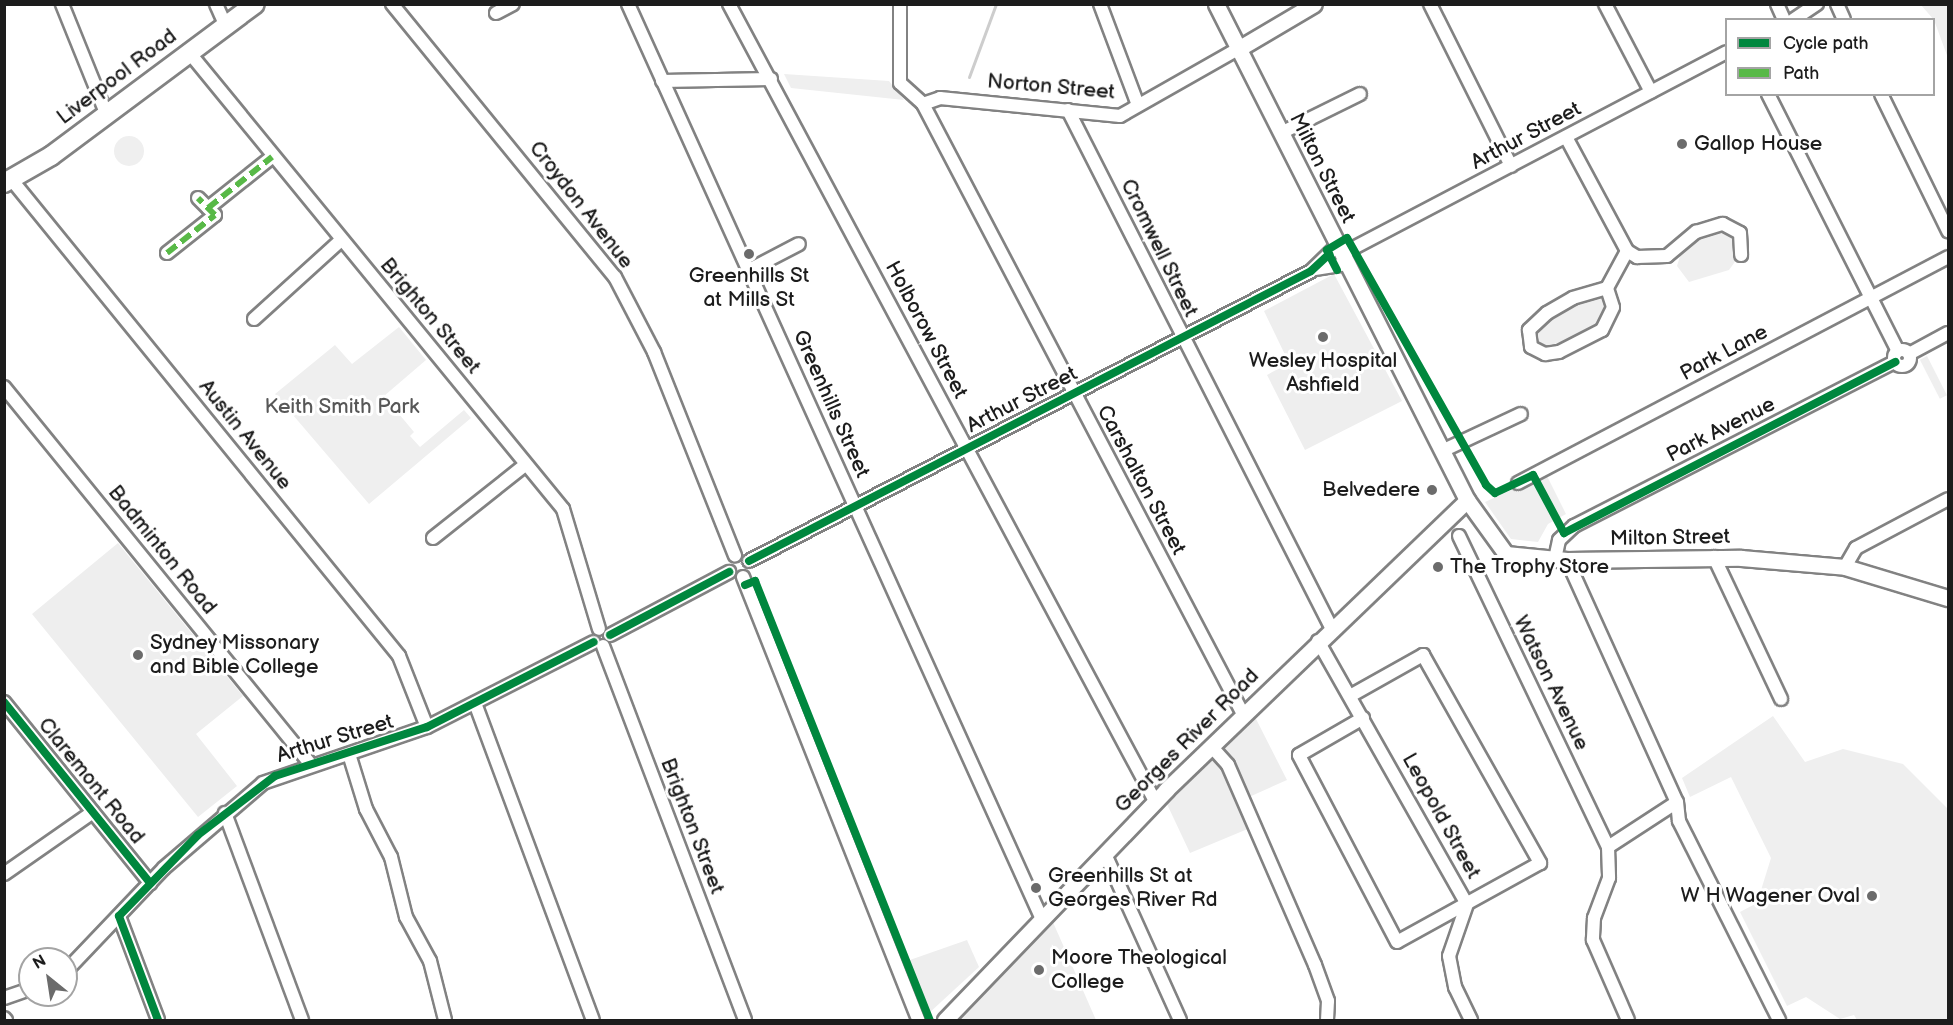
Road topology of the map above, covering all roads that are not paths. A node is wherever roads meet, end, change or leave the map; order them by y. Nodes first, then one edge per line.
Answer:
1 (62, 4) edge
2 (216, 4) edge
3 (255, 4) edge
4 (392, 4) edge
5 (513, 4) edge
6 (628, 4) edge
7 (729, 4) edge
8 (900, 4) edge
9 (1100, 4) edge
10 (1216, 4) edge
11 (1314, 4) edge
12 (1430, 4) edge
13 (1605, 4) edge
14 (1777, 4) edge
15 (1816, 4) edge
16 (1837, 4) edge
17 (496, 13) dead end
18 (1783, 18) edge
19 (1796, 18) edge
20 (1843, 18) edge
21 (225, 24) junction
22 (1238, 49) junction
23 (188, 51) junction
24 (1725, 53) edge
25 (771, 80) junction
26 (662, 81) junction
27 (1652, 92) junction
28 (1360, 94) dead end
29 (1769, 96) edge
30 (1882, 96) edge
31 (923, 104) junction
32 (1138, 105) junction
33 (1068, 110) junction
34 (106, 113) junction
35 (1281, 133) junction
36 (1566, 137) junction
37 (272, 156) junction
38 (1511, 166) junction
39 (8, 181) edge
40 (198, 198) dead end
41 (208, 208) junction
42 (1948, 231) edge
43 (341, 240) junction
44 (799, 244) dead end
45 (1627, 251) junction
46 (167, 253) dead end
47 (1343, 255) junction
48 (1741, 255) dead end
49 (1948, 257) edge
50 (749, 270) junction
51 (1311, 271) junction
52 (1607, 288) junction
53 (1872, 298) junction
54 (254, 319) dead end
55 (1948, 333) edge
56 (1181, 338) junction
57 (1901, 356) junction
58 (4, 387) edge
59 (1073, 393) junction
60 (1521, 414) dead end
61 (967, 449) junction
62 (1442, 451) junction
63 (525, 465) junction
64 (1518, 483) dead end
65 (1948, 499) edge
66 (1467, 500) junction
67 (856, 506) junction
68 (1459, 536) dead end
69 (433, 538) dead end
70 (735, 556) junction
71 (1714, 557) junction
72 (1561, 560) junction
73 (749, 561) junction
74 (1845, 567) junction
75 (729, 572) junction
76 (742, 577) junction
77 (1948, 598) edge
78 (1331, 627) junction
79 (601, 638) junction
80 (1318, 641) junction
81 (1350, 696) junction
82 (1780, 699) dead end
83 (4, 702) edge
84 (475, 703) junction
85 (1244, 714) junction
86 (1363, 718) junction
87 (427, 728) junction
88 (1210, 746) junction
89 (349, 754) junction
90 (311, 765) junction
91 (1155, 801) junction
92 (1677, 802) junction
93 (93, 812) junction
94 (225, 813) junction
95 (1608, 847) junction
96 (1105, 854) junction
97 (4, 874) edge
98 (150, 883) junction
99 (1467, 904) junction
100 (119, 916) junction
101 (1042, 919) junction
102 (78, 959) edge
103 (158, 1020) edge
104 (302, 1020) edge
105 (445, 1020) edge
106 (593, 1020) edge
107 (745, 1020) edge
108 (918, 1020) edge
109 (945, 1020) edge
110 (1180, 1020) edge
111 (1327, 1020) edge
112 (1471, 1020) edge
113 (1628, 1020) edge
114 (1779, 1020) edge

1 - 34 street
2 - 21 street
3 - 21 highway, Liverpool Road
4 - 70 street, Croydon Avenue
5 - 17 street
6 - 26 street, Greenhills Street
7 - 25 street, Holborow Street
8 - 31 street
9 - 32 street
10 - 22 main road, Milton Street
11 - 22 main road, Norton Street
12 - 38 street
13 - 27 street
14 - 18 street
15 - 19 street
16 - 20 street
21 - 23 highway, Liverpool Road
22 - 32 street, Norton Street
22 - 35 main road, Milton Street
23 - 34 highway, Liverpool Road
23 - 37 street, Brighton Street
24 - 27 street, Arthur Street
25 - 26 street
25 - 61 street, Holborow Street
26 - 50 street, Greenhills Street
27 - 36 street, Arthur Street
28 - 35 street
29 - 53 street
30 - 42 street
31 - 33 street, Norton Street
31 - 59 street, Carshalton Street
32 - 33 street, Norton Street
33 - 56 street, Cromwell Street
34 - 39 highway, Liverpool Road
35 - 47 main road, Milton Street
36 - 38 street, Arthur Street
36 - 45 street
37 - 41 street
37 - 43 street, Brighton Street
38 - 47 street, Arthur Street
39 - 87 street, Austin Avenue
40 - 41 street
41 - 46 street
43 - 54 street
43 - 63 street, Brighton Street
44 - 50 street
45 - 48 street
45 - 52 street
47 - 51 street, Arthur Street
47 - 51 street, Arthur Street
47 - 62 main road, Milton Street
49 - 53 street, Park Lane
50 - 67 street, Greenhills Street
51 - 56 street, Arthur Street
52 - 52 street
53 - 57 street
53 - 64 street, Park Lane
55 - 57 street, Park Avenue
56 - 59 street, Arthur Street
56 - 78 street, Cromwell Street
57 - 72 street, Park Avenue
58 - 90 street, Badminton Road
59 - 61 street, Arthur Street
59 - 85 street, Carshalton Street
60 - 62 street
61 - 67 street, Arthur Street
61 - 91 street, Holborow Street
62 - 66 main road, Milton Street
63 - 69 street
63 - 79 street, Brighton Street
65 - 74 street
66 - 72 main road, Milton Street
66 - 78 main road, Georges River Road
67 - 73 street, Arthur Street
67 - 101 street, Greenhills Street
68 - 95 street, Watson Avenue
70 - 73 street
70 - 75 street
71 - 72 main road, Milton Street
71 - 74 main road, Milton Street
71 - 82 street
72 - 92 street
73 - 76 street
74 - 77 main road, Milton Street
75 - 76 street
75 - 79 street, Arthur Street
76 - 108 street
78 - 80 main road, Georges River Road
79 - 84 street, Arthur Street
79 - 107 street, Brighton Street
80 - 81 street, Leopold Street
80 - 85 main road, Georges River Road
81 - 86 street, Leopold Street
81 - 99 street
83 - 93 street, Claremont Road
84 - 87 street, Arthur Street
84 - 106 street
85 - 88 main road, Georges River Road
86 - 99 street, Leopold Street
86 - 99 street
87 - 89 street, Arthur Street
88 - 91 main road, Georges River Road
88 - 111 street
89 - 90 street, Arthur Street
89 - 105 street
90 - 94 street, Arthur Street
91 - 96 main road, Georges River Road
92 - 95 street
92 - 114 street
93 - 97 street
93 - 98 street, Claremont Road
94 - 98 street, Arthur Street
94 - 104 street
95 - 113 street
96 - 101 main road, Georges River Road
96 - 110 street
98 - 100 street, Arthur Street
99 - 112 street, Leopold Street
100 - 102 street, Arthur Street
100 - 103 street
101 - 109 main road, Georges River Road

